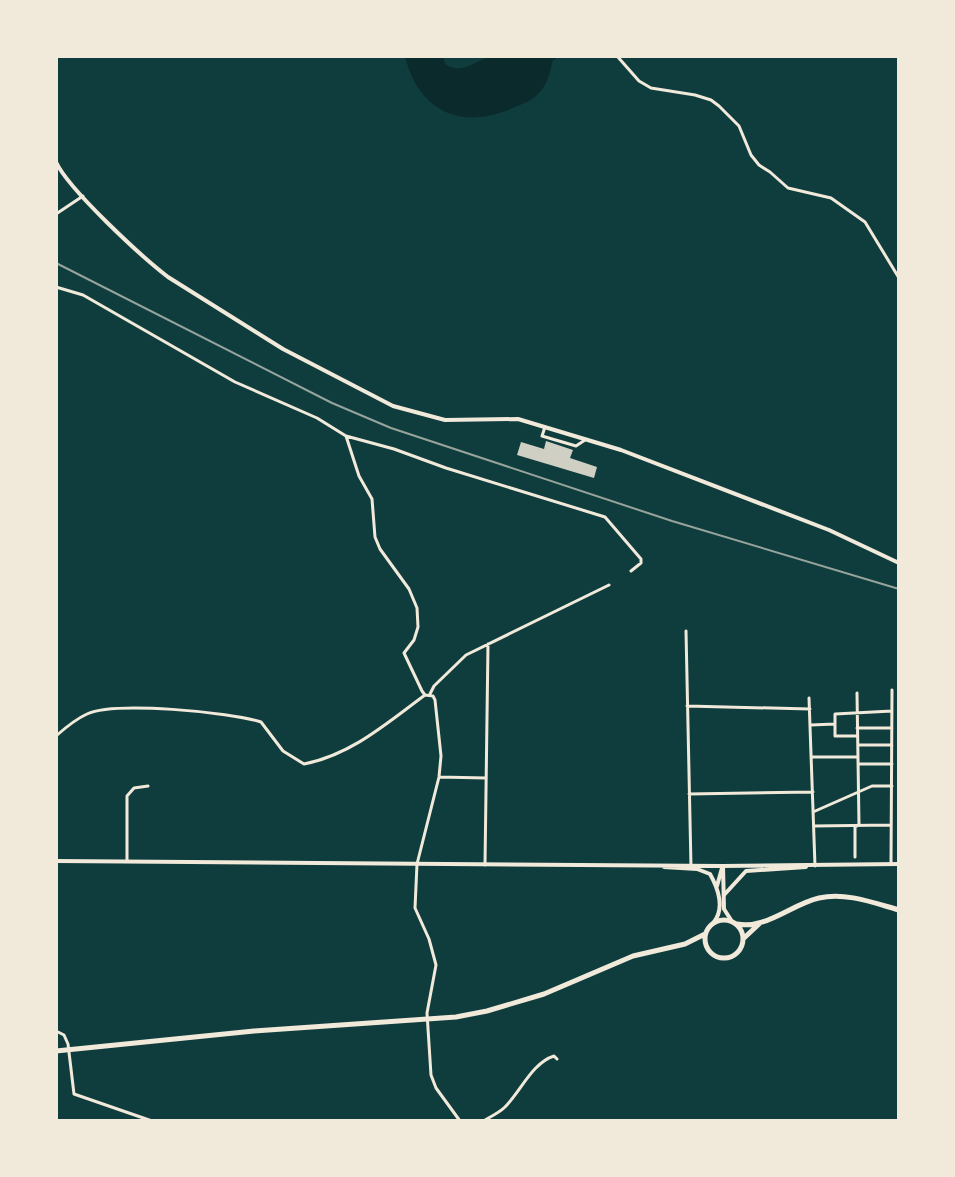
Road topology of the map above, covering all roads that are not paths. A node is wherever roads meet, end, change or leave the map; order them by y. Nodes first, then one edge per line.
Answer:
1 (617, 56) edge
2 (56, 162) edge
3 (83, 196) junction
4 (56, 214) edge
5 (899, 278) edge
6 (56, 287) edge
7 (545, 427) junction
8 (346, 436) junction
9 (587, 439) junction
10 (899, 563) edge
11 (631, 571) dead end
12 (609, 585) dead end
13 (686, 631) dead end
14 (488, 644) junction
15 (892, 690) dead end
16 (857, 693) dead end
17 (427, 694) junction
18 (809, 698) dead end
19 (687, 706) junction
20 (810, 709) junction
21 (857, 711) junction
22 (892, 711) junction
23 (835, 724) junction
24 (810, 725) junction
25 (857, 728) junction
26 (892, 728) junction
27 (56, 736) edge
28 (857, 736) junction
29 (858, 745) junction
30 (892, 745) junction
31 (811, 757) junction
32 (858, 757) junction
33 (858, 764) junction
34 (892, 764) junction
35 (439, 777) junction
36 (486, 778) junction
37 (148, 786) dead end
38 (892, 786) junction
39 (813, 792) junction
40 (858, 792) junction
41 (689, 794) junction
42 (813, 812) junction
43 (859, 825) junction
44 (891, 825) junction
45 (814, 826) junction
46 (855, 857) dead end
47 (56, 861) edge
48 (127, 861) junction
49 (417, 864) junction
50 (891, 864) junction
51 (899, 864) edge
52 (485, 865) junction
53 (690, 866) junction
54 (723, 866) junction
55 (814, 866) junction
56 (717, 892) junction
57 (724, 895) junction
58 (899, 910) edge
59 (766, 919) junction
60 (714, 922) junction
61 (734, 922) junction
62 (705, 934) junction
63 (743, 939) junction
64 (685, 944) junction
65 (707, 949) junction
66 (56, 1031) edge
67 (56, 1051) edge
68 (557, 1059) dead end
69 (152, 1121) edge
70 (460, 1121) edge
71 (483, 1121) edge

1 - 5 street
2 - 3 street
3 - 4 street
3 - 7 street
6 - 8 street
7 - 9 street
7 - 9 street
8 - 11 street
8 - 17 street
9 - 10 street
12 - 14 street
13 - 19 street
14 - 17 street
14 - 36 street
15 - 22 street
16 - 21 street
17 - 27 street
17 - 35 street
18 - 20 street
19 - 20 street
19 - 41 street
20 - 24 street
21 - 22 street
21 - 23 street
21 - 25 street
22 - 26 street
23 - 24 street
23 - 28 street
24 - 31 street
25 - 26 street
25 - 28 street
26 - 30 street
28 - 29 street
29 - 30 street
29 - 32 street
30 - 34 street
31 - 32 street
31 - 39 street
32 - 33 street
33 - 34 street
33 - 40 street
34 - 38 street
35 - 36 street
35 - 49 street
36 - 52 street
37 - 48 street
38 - 40 street
38 - 44 street
39 - 41 street
39 - 42 street
40 - 42 street
40 - 43 street
41 - 53 street
42 - 45 street
43 - 44 street
43 - 45 street
43 - 46 street
44 - 50 street
45 - 55 street
47 - 48 street
48 - 49 street
49 - 52 street
49 - 70 street
50 - 51 street
50 - 55 street
52 - 53 street
53 - 54 street
53 - 56 street
54 - 55 street
54 - 56 street
54 - 57 street
55 - 57 street
56 - 60 street
57 - 61 street
58 - 59 main road
59 - 61 main road
59 - 63 main road
60 - 61 main road
60 - 62 main road
61 - 63 main road
62 - 64 main road
62 - 65 main road
63 - 65 main road
64 - 65 main road
64 - 67 main road
66 - 69 street
68 - 71 street

